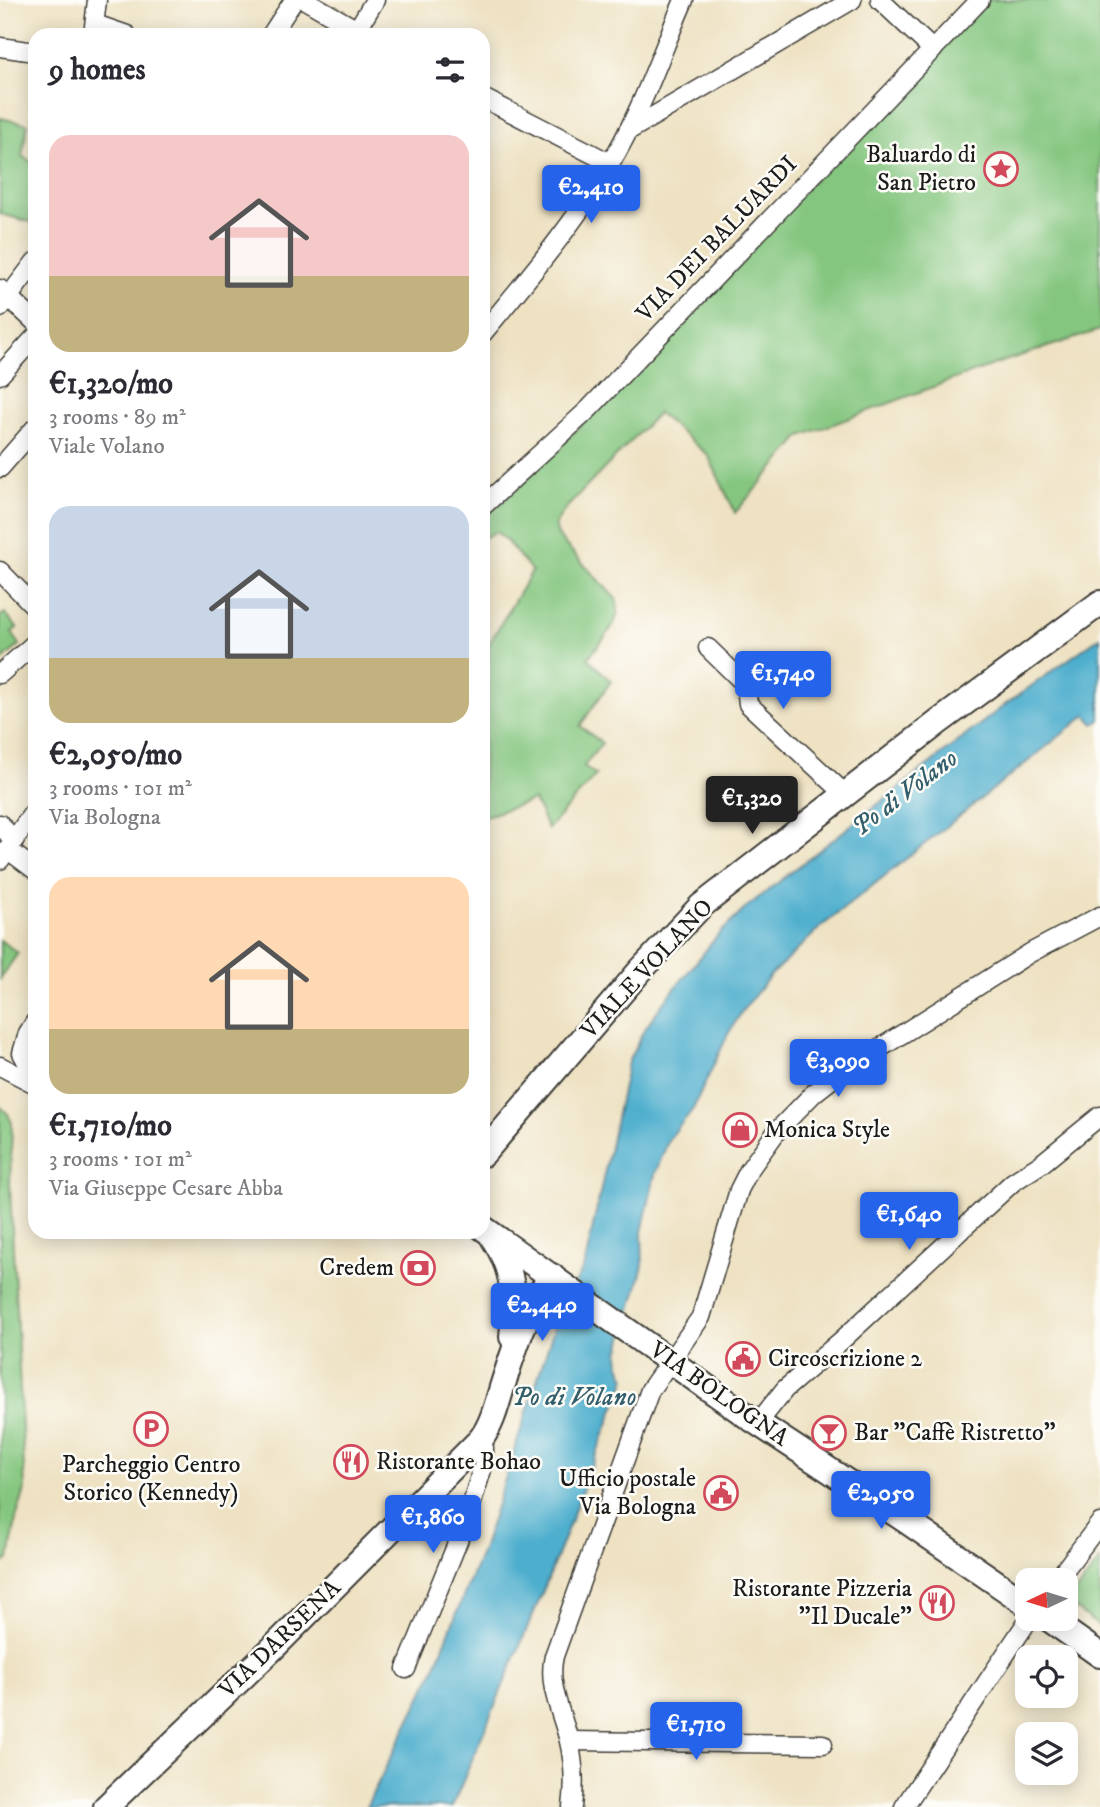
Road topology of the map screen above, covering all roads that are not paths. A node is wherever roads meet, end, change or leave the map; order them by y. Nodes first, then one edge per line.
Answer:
1 (97, 0) edge
2 (294, 0) edge
3 (305, 0) edge
4 (375, 0) edge
5 (684, 0) edge
6 (852, 0) edge
7 (880, 0) edge
8 (980, 0) edge
9 (94, 28) edge
10 (276, 28) edge
11 (355, 28) edge
12 (362, 28) edge
13 (0, 47) edge
14 (933, 50) junction
15 (28, 51) edge
16 (490, 101) edge
17 (628, 131) junction
18 (610, 163) junction
19 (28, 270) edge
20 (3, 298) edge
21 (28, 317) edge
22 (490, 324) edge
23 (28, 345) edge
24 (0, 375) edge
25 (28, 436) edge
26 (0, 468) edge
27 (490, 500) edge
28 (0, 571) edge
29 (28, 600) edge
30 (1100, 603) edge
31 (709, 648) dead end
32 (28, 649) edge
33 (0, 674) edge
34 (845, 794) junction
35 (28, 820) edge
36 (0, 824) edge
37 (7, 850) edge
38 (28, 865) edge
39 (1100, 916) edge
40 (28, 1032) edge
41 (28, 1064) edge
42 (0, 1066) edge
43 (28, 1080) edge
44 (1100, 1116) edge
45 (490, 1146) edge
46 (490, 1233) edge
47 (490, 1236) edge
48 (560, 1282) junction
49 (662, 1355) junction
50 (500, 1392) junction
51 (758, 1423) junction
52 (481, 1439) junction
53 (1100, 1523) edge
54 (1066, 1568) edge
55 (1015, 1596) edge
56 (1021, 1631) edge
57 (1066, 1631) edge
58 (1100, 1655) edge
59 (406, 1669) dead end
60 (569, 1741) junction
61 (823, 1744) dead end
62 (106, 1807) edge
63 (572, 1807) edge
64 (904, 1807) edge

1 - 9 street
2 - 10 street
3 - 11 street
4 - 12 street
5 - 17 street
6 - 17 street
7 - 14 street
8 - 14 street, VIA DEI BALUARDI
13 - 15 street
14 - 27 street, VIA DEI BALUARDI
16 - 18 street
17 - 18 street
18 - 22 street
19 - 20 street
20 - 21 street
23 - 24 street
25 - 26 street
28 - 29 street
30 - 34 main road, VIALE VOLANO
31 - 34 street
32 - 33 street
34 - 45 main road, VIALE VOLANO
35 - 37 street
36 - 37 street
37 - 38 street
39 - 49 street
40 - 41 street
42 - 43 street
44 - 51 street
46 - 48 main road, VIA BOLOGNA
47 - 50 main road, VIA DARSENA
48 - 49 main road, VIA BOLOGNA
48 - 50 main road, VIA DARSENA
49 - 51 main road, VIA BOLOGNA
49 - 60 street
50 - 52 main road, VIA DARSENA
51 - 55 main road, VIA BOLOGNA
52 - 59 street, VIA DARSENA
52 - 62 main road, VIA DARSENA
53 - 54 street
56 - 64 street
57 - 58 main road
60 - 61 street
60 - 63 street

